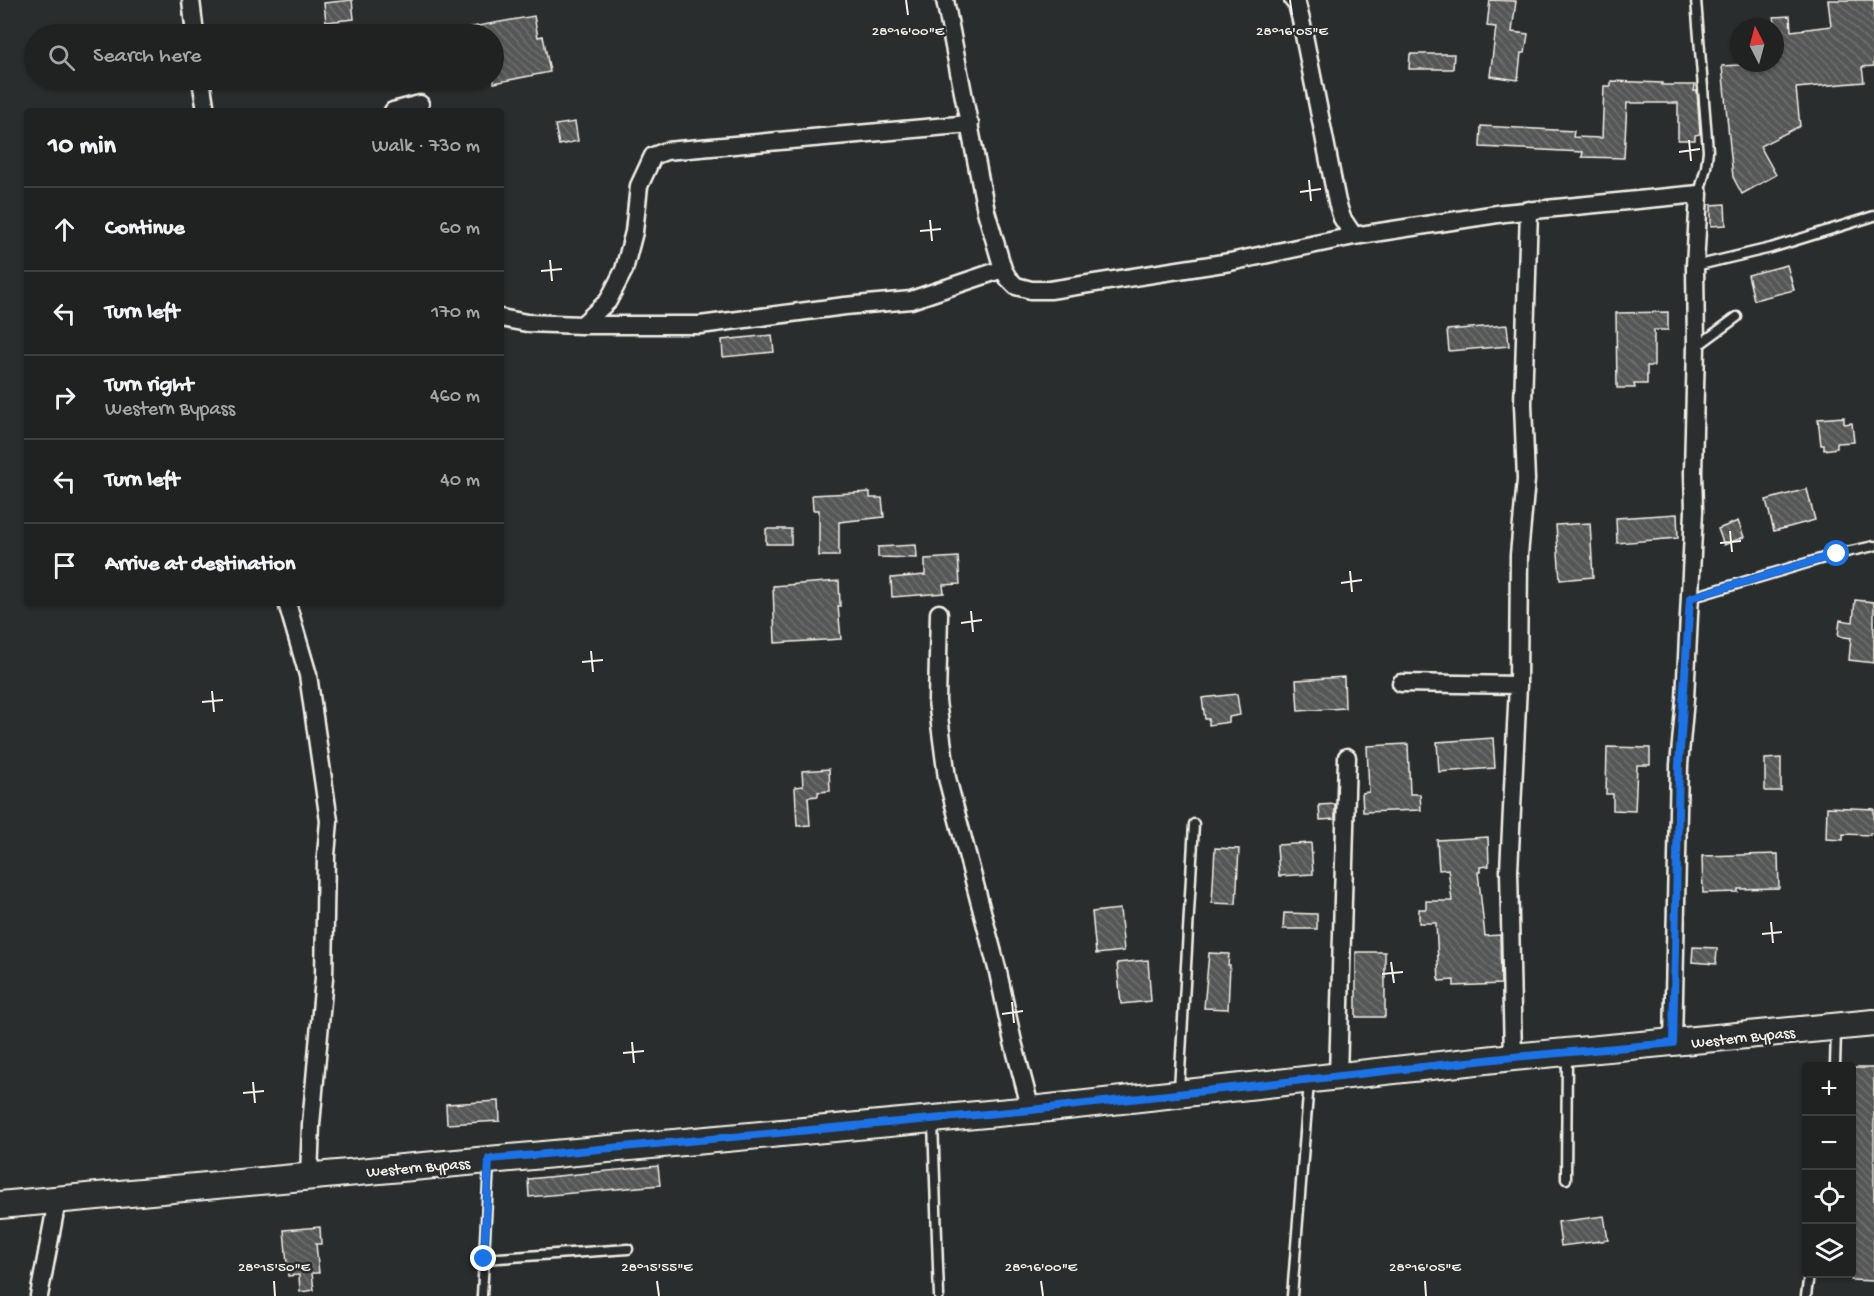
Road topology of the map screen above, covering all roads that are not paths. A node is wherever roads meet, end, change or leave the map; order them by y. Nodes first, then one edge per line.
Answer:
1 (191, 0) edge
2 (945, 0) edge
3 (1293, 0) edge
4 (1696, 0) edge
5 (194, 24) edge
6 (203, 90) edge
7 (420, 105) dead end
8 (206, 108) edge
9 (406, 108) edge
10 (970, 124) junction
11 (1700, 194) junction
12 (1529, 210) junction
13 (1874, 216) edge
14 (1354, 236) junction
15 (1695, 266) junction
16 (1003, 269) junction
17 (1737, 317) dead end
18 (504, 319) edge
19 (582, 326) junction
20 (1696, 347) junction
21 (1874, 546) edge
22 (1690, 598) junction
23 (287, 606) edge
24 (939, 613) dead end
25 (1401, 683) dead end
26 (1518, 685) junction
27 (1347, 757) dead end
28 (1194, 824) dead end
29 (1874, 1023) edge
30 (1836, 1027) junction
31 (1673, 1043) junction
32 (1567, 1053) junction
33 (1513, 1057) junction
34 (1835, 1062) edge
35 (1338, 1076) junction
36 (1310, 1079) junction
37 (1179, 1093) junction
38 (1031, 1110) junction
39 (933, 1119) junction
40 (489, 1159) junction
41 (309, 1176) junction
42 (1566, 1179) dead end
43 (57, 1200) junction
44 (0, 1205) edge
45 (628, 1250) dead end
46 (484, 1259) junction
47 (1808, 1278) edge
48 (39, 1296) edge
49 (482, 1296) edge
50 (939, 1296) edge
51 (1292, 1296) edge
52 (1806, 1296) edge

1 - 5 street
2 - 10 street
3 - 14 street
4 - 11 lane
6 - 8 street
7 - 9 street
10 - 16 street
10 - 19 street
11 - 12 street
11 - 15 street
12 - 14 street
12 - 26 street
13 - 15 lane
14 - 16 street
15 - 20 street
16 - 19 street
17 - 20 lane
18 - 19 street
20 - 22 street
21 - 22 lane
22 - 31 street
23 - 41 street
24 - 38 street
25 - 26 street
26 - 33 street
27 - 35 street
28 - 37 lane
29 - 30 main road, Western Bypass
30 - 31 main road, Western Bypass
30 - 34 lane
31 - 32 main road, Western Bypass
32 - 33 main road, Western Bypass
32 - 42 lane
33 - 35 main road, Western Bypass
35 - 36 main road, Western Bypass
36 - 37 main road, Western Bypass
36 - 51 lane
37 - 38 main road, Western Bypass
38 - 39 main road, Western Bypass
39 - 40 main road, Western Bypass
39 - 50 lane
40 - 41 main road, Western Bypass
40 - 46 lane
41 - 43 main road, Western Bypass
43 - 44 main road, Western Bypass
43 - 48 street
45 - 46 lane
46 - 49 lane
47 - 52 lane

